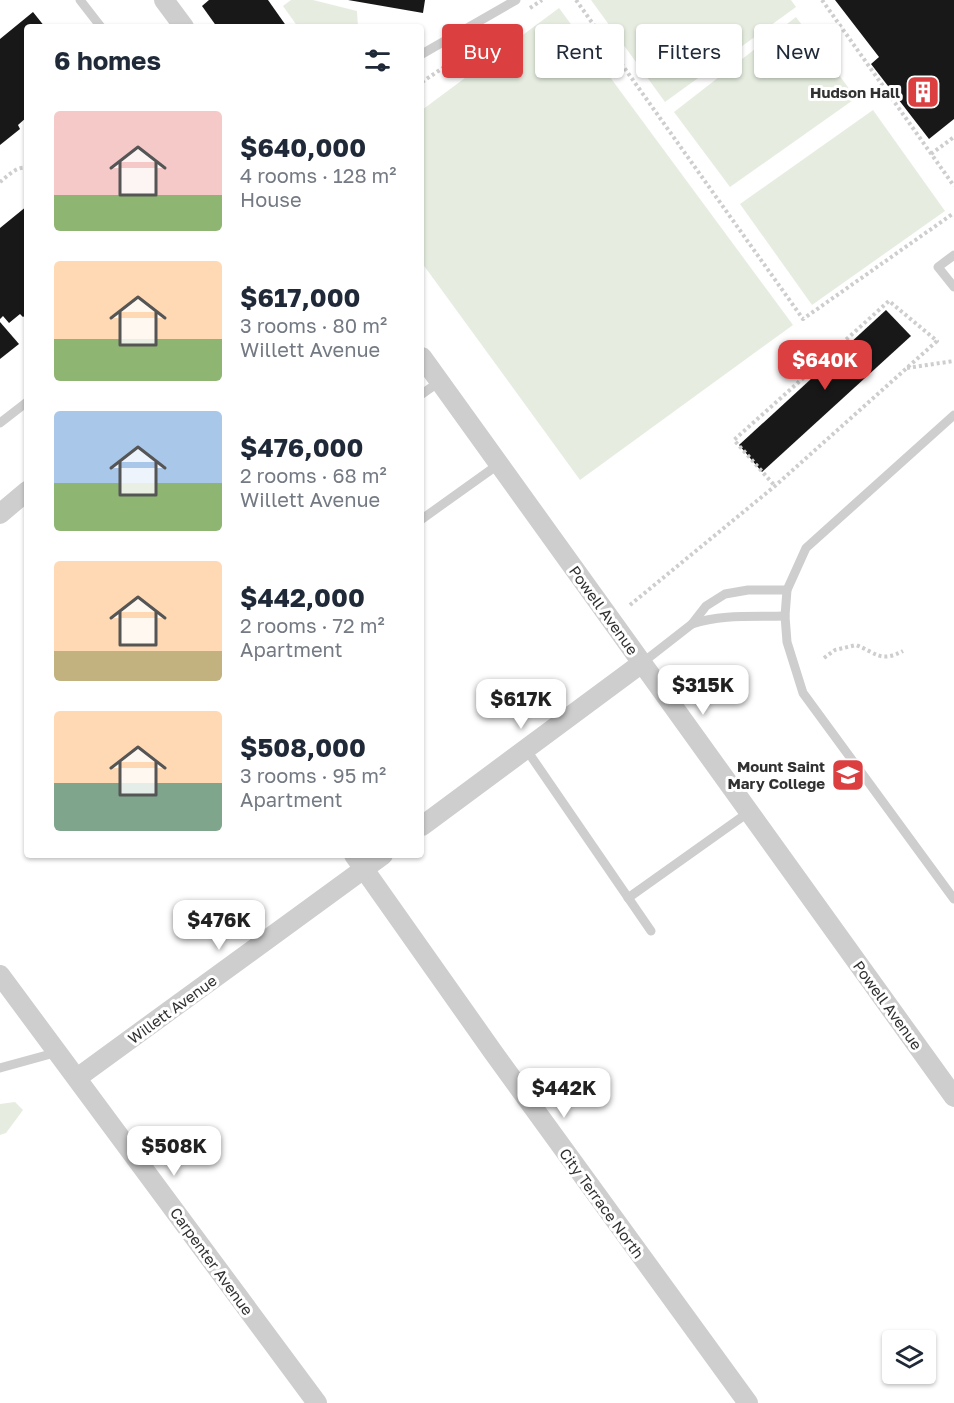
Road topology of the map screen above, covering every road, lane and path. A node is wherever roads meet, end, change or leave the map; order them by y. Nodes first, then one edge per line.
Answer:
1 (80, 0) edge
2 (164, 0) edge
3 (516, 0) edge
4 (542, 0) edge
5 (576, 0) edge
6 (822, 0) edge
7 (523, 13) dead end
8 (99, 24) edge
9 (182, 24) edge
10 (424, 53) edge
11 (442, 68) edge
12 (424, 81) edge
13 (954, 137) edge
14 (932, 154) junction
15 (24, 168) edge
16 (0, 182) edge
17 (954, 186) edge
18 (954, 213) edge
19 (954, 255) edge
20 (954, 287) edge
21 (424, 360) edge
22 (954, 361) edge
23 (907, 368) junction
24 (440, 382) junction
25 (424, 393) edge
26 (24, 404) edge
27 (954, 415) edge
28 (0, 423) edge
29 (499, 464) junction
30 (774, 486) junction
31 (24, 494) edge
32 (0, 514) edge
33 (424, 518) edge
34 (787, 590) junction
35 (630, 604) dead end
36 (785, 616) junction
37 (692, 624) junction
38 (903, 651) dead end
39 (824, 658) dead end
40 (642, 663) junction
41 (526, 749) junction
42 (749, 812) junction
43 (424, 825) edge
44 (359, 862) edge
45 (628, 898) junction
46 (954, 899) edge
47 (651, 931) dead end
48 (0, 975) edge
49 (58, 1052) junction
50 (0, 1068) edge
51 (77, 1078) junction
52 (954, 1097) edge
53 (317, 1403) edge
54 (748, 1403) edge

1 - 8 lane
2 - 9 street
3 - 10 lane
4 - 7 path
5 - 18 path
6 - 14 path
11 - 12 path
13 - 14 path
14 - 17 path
15 - 16 path
19 - 20 lane
21 - 24 street, Powell Avenue
22 - 23 path
23 - 30 path
23 - 30 path
24 - 25 lane
24 - 29 street, Powell Avenue
26 - 28 lane
27 - 34 lane
29 - 33 lane
29 - 40 street, Powell Avenue
30 - 35 path
31 - 32 street
34 - 36 lane
34 - 37 lane
36 - 37 lane
36 - 46 lane
37 - 40 lane
38 - 39 path
40 - 41 street
40 - 42 street, Powell Avenue
41 - 43 street
41 - 45 lane
42 - 45 lane
42 - 52 street, Powell Avenue
44 - 51 street, Willett Avenue
44 - 54 street, City Terrace North
45 - 47 lane
48 - 49 street, Carpenter Avenue
49 - 50 lane
49 - 51 street, Carpenter Avenue
51 - 53 street, Carpenter Avenue

